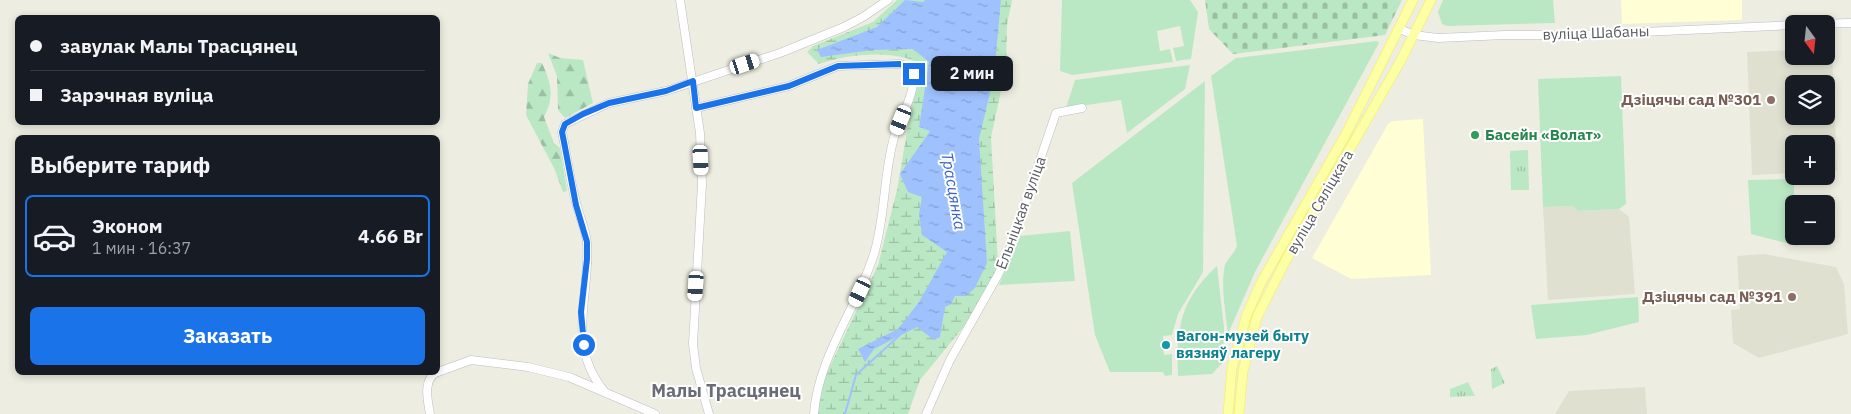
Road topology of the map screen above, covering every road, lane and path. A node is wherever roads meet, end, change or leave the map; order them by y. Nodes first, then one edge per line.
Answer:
1 (680, 0) edge
2 (888, 0) edge
3 (1413, 0) edge
4 (1431, 0) edge
5 (1851, 22) edge
6 (1835, 23) edge
7 (1785, 24) edge
8 (1400, 29) junction
9 (1414, 35) junction
10 (693, 81) junction
11 (696, 108) junction
12 (1082, 108) dead end
13 (440, 371) edge
14 (432, 375) edge
15 (604, 391) junction
16 (430, 414) edge
17 (655, 414) edge
18 (709, 414) edge
19 (814, 414) edge
20 (926, 414) edge
21 (1228, 414) edge
22 (1239, 414) edge

1 - 10 street
2 - 10 street
3 - 8 main road, вуліца Сяліцкага
4 - 9 main road, вуліца Сяліцкага
5 - 6 street
7 - 9 street, вуліца Шабаны
8 - 9 street, вуліца Шабаны
8 - 21 main road, вуліца Сяліцкага
9 - 22 main road, вуліца Сяліцкага
10 - 11 street
10 - 15 street
11 - 18 street
11 - 19 street
12 - 20 street, Ельніцкая вуліца
13 - 15 street
14 - 16 street
15 - 17 street

